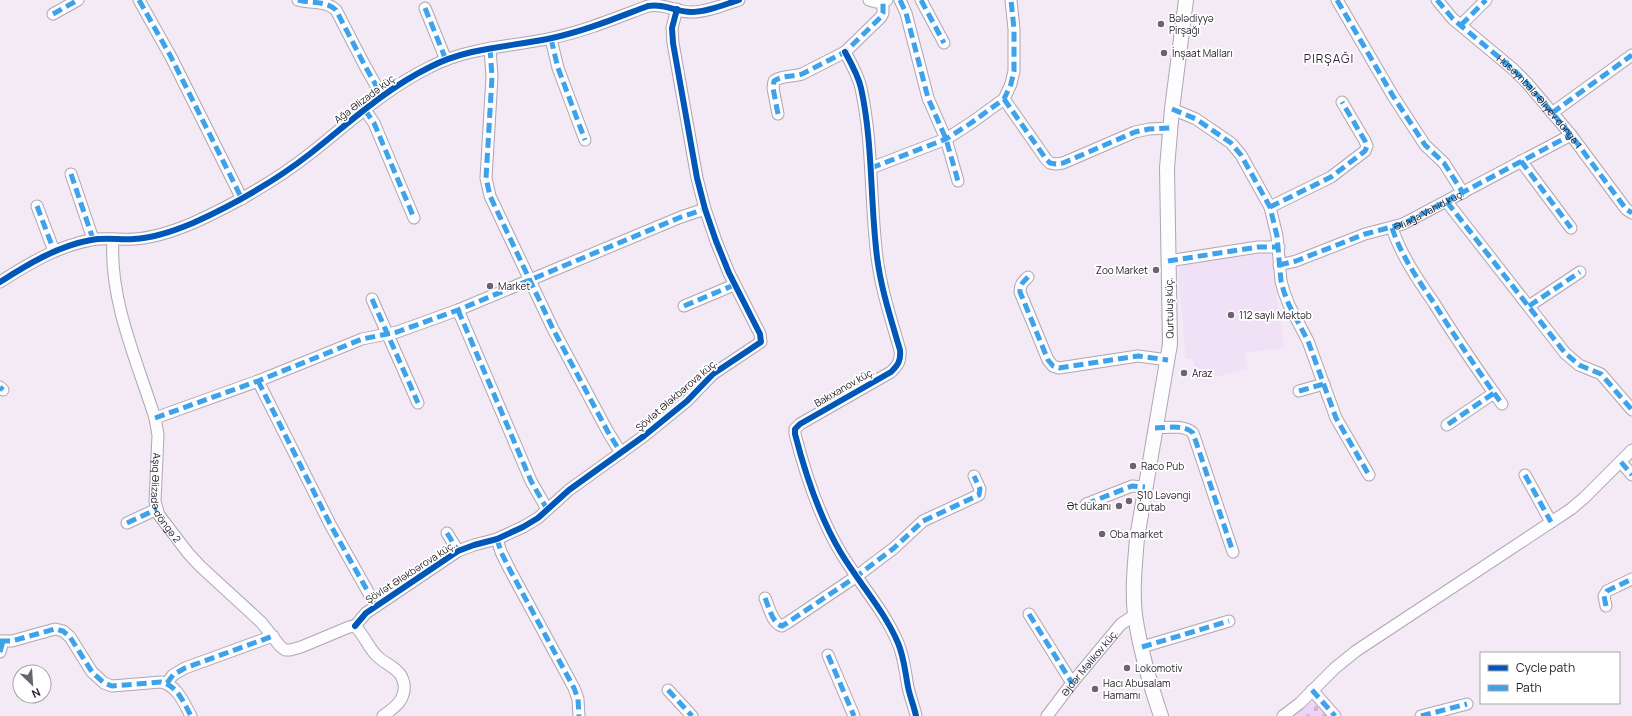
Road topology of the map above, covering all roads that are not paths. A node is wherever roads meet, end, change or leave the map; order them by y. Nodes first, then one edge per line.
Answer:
1 (78, 0) edge
2 (139, 0) edge
3 (298, 0) edge
4 (739, 0) edge
5 (869, 0) edge
6 (900, 0) edge
7 (921, 0) edge
8 (1011, 0) edge
9 (1186, 0) edge
10 (1337, 0) edge
11 (1437, 0) edge
12 (1486, 0) edge
13 (885, 1) edge
14 (425, 8) dead end
15 (677, 9) junction
16 (53, 14) dead end
17 (1461, 25) junction
18 (551, 39) junction
19 (944, 43) dead end
20 (490, 48) junction
21 (845, 52) junction
22 (1632, 54) edge
23 (446, 60) junction
24 (382, 96) junction
25 (1004, 99) junction
26 (1342, 102) dead end
27 (1172, 109) junction
28 (365, 110) junction
29 (1552, 113) junction
30 (778, 114) dead end
31 (1170, 128) junction
32 (1571, 135) junction
33 (946, 139) junction
34 (585, 140) dead end
35 (1521, 161) junction
36 (871, 168) junction
37 (71, 174) dead end
38 (958, 181) dead end
39 (1463, 193) junction
40 (242, 199) junction
41 (1446, 202) junction
42 (37, 206) dead end
43 (1270, 206) junction
44 (705, 209) junction
45 (1632, 213) edge
46 (414, 218) dead end
47 (1392, 228) junction
48 (1570, 228) dead end
49 (93, 239) junction
50 (113, 239) junction
51 (1279, 247) junction
52 (54, 251) junction
53 (1168, 261) junction
54 (1280, 265) junction
55 (1580, 272) dead end
56 (1028, 277) dead end
57 (530, 279) junction
58 (0, 282) edge
59 (734, 285) junction
60 (372, 299) dead end
61 (684, 306) dead end
62 (1529, 306) junction
63 (458, 310) junction
64 (386, 333) junction
65 (1168, 360) junction
66 (258, 381) junction
67 (1324, 384) junction
68 (1299, 391) dead end
69 (1494, 393) junction
70 (418, 403) dead end
71 (1502, 404) dead end
72 (1632, 410) edge
73 (155, 418) junction
74 (1447, 425) dead end
75 (1155, 428) junction
76 (1632, 450) edge
77 (621, 453) junction
78 (1621, 462) junction
79 (1369, 475) dead end
80 (1525, 475) dead end
81 (1632, 475) edge
82 (974, 476) dead end
83 (1145, 487) junction
84 (1086, 504) dead end
85 (157, 509) junction
86 (548, 509) junction
87 (1551, 522) junction
88 (127, 523) dead end
89 (447, 533) dead end
90 (497, 539) junction
91 (458, 551) junction
92 (1233, 552) dead end
93 (857, 576) junction
94 (1632, 580) edge
95 (765, 598) dead end
96 (376, 606) junction
97 (1606, 606) dead end
98 (1029, 614) dead end
99 (1135, 615) junction
100 (1229, 622) dead end
101 (352, 626) junction
102 (273, 636) junction
103 (1, 645) edge
104 (1142, 647) junction
105 (828, 655) dead end
106 (167, 683) junction
107 (1072, 683) junction
108 (668, 690) dead end
109 (1312, 690) junction
110 (1467, 704) dead end
111 (191, 716) edge
112 (383, 716) edge
113 (579, 716) edge
114 (692, 716) edge
115 (854, 716) edge
116 (916, 716) edge
117 (1047, 716) edge
118 (1161, 716) edge
119 (1283, 716) edge
120 (1335, 716) edge
121 (1421, 716) edge

1 - 16 street
2 - 40 street
3 - 24 street
4 - 15 street, Ağa Əlizadə küç.
5 - 13 street
6 - 33 street
7 - 19 street
8 - 25 street
9 - 27 main road, Qurtuluş küç.
10 - 39 street
11 - 17 street, Hüseynbala Əliyev döngə 1
12 - 17 street
13 - 21 street
14 - 23 street
15 - 18 street, Ağa Əlizadə küç.
15 - 44 street, Şövlət Ələkbərova küç.
17 - 29 street, Hüseynbala Əliyev döngə 1
18 - 20 street, Ağa Əlizadə küç.
18 - 34 street
20 - 23 street, Ağa Əlizadə küç.
20 - 57 street
21 - 30 street
21 - 36 street, Bakıxanov küç.
22 - 29 street
23 - 24 street, Ağa Əlizadə küç.
24 - 28 street, Ağa Əlizadə küç.
25 - 31 street
25 - 33 street
26 - 43 street
27 - 31 main road, Qurtuluş küç.
27 - 43 street
28 - 40 street, Ağa Əlizadə küç.
28 - 46 street
29 - 32 street, Hüseynbala Əliyev döngə 1
31 - 53 main road, Qurtuluş küç.
32 - 35 street, Əliağa Vahid küç.
32 - 45 street, Hüseynbala Əliyev döngə 1
33 - 36 street
33 - 38 street
35 - 39 street, Əliağa Vahid küç.
35 - 48 street
36 - 93 street, Bakıxanov küç.
37 - 49 street
39 - 41 street, Əliağa Vahid küç.
40 - 50 street, Ağa Əlizadə küç.
41 - 47 street, Əliağa Vahid küç.
41 - 62 street
42 - 52 street
43 - 51 street
44 - 57 street
44 - 59 street, Şövlət Ələkbərova küç.
47 - 54 street, Əliağa Vahid küç.
47 - 69 street
49 - 50 street, Ağa Əlizadə küç.
49 - 52 street, Ağa Əlizadə küç.
50 - 73 street, Aşıq Əlizadə döngə 2
51 - 53 street
51 - 54 street
52 - 58 street, Ağa Əlizadə küç.
53 - 65 main road, Qurtuluş küç.
54 - 67 street
55 - 62 street
56 - 65 street
57 - 63 street
57 - 77 street
59 - 61 street
59 - 77 street, Şövlət Ələkbərova küç.
60 - 64 street
62 - 72 street
63 - 64 street
63 - 86 street
64 - 66 street
64 - 70 street
65 - 75 main road, Qurtuluş küç.
66 - 73 street
66 - 96 street
67 - 68 street
67 - 79 street
69 - 71 street
69 - 74 street
73 - 85 street, Aşıq Əlizadə döngə 2
75 - 83 main road, Qurtuluş küç.
75 - 92 street
76 - 78 street
77 - 86 street, Şövlət Ələkbərova küç.
78 - 81 street
78 - 87 street
80 - 87 street
82 - 93 street
83 - 84 street
83 - 99 main road, Qurtuluş küç.
85 - 88 street
85 - 102 street, Aşıq Əlizadə döngə 2
86 - 90 street, Şövlət Ələkbərova küç.
87 - 109 street
89 - 91 street
90 - 91 street, Şövlət Ələkbərova küç.
90 - 113 street
91 - 96 street, Şövlət Ələkbərova küç.
93 - 95 street
93 - 116 street, Bakıxanov küç.
94 - 97 street
96 - 101 street, Şövlət Ələkbərova küç.
98 - 107 street
99 - 104 main road, Qurtuluş küç.
99 - 107 street, Əjdər Məlikov küç.
100 - 104 street
101 - 102 street, Aşıq Əlizadə döngə 2
101 - 112 street
102 - 106 street
103 - 106 street
104 - 118 main road, Qurtuluş küç.
105 - 115 street
106 - 111 street
107 - 117 street, Əjdər Məlikov küç.
108 - 114 street
109 - 119 street
109 - 120 street
110 - 121 street

